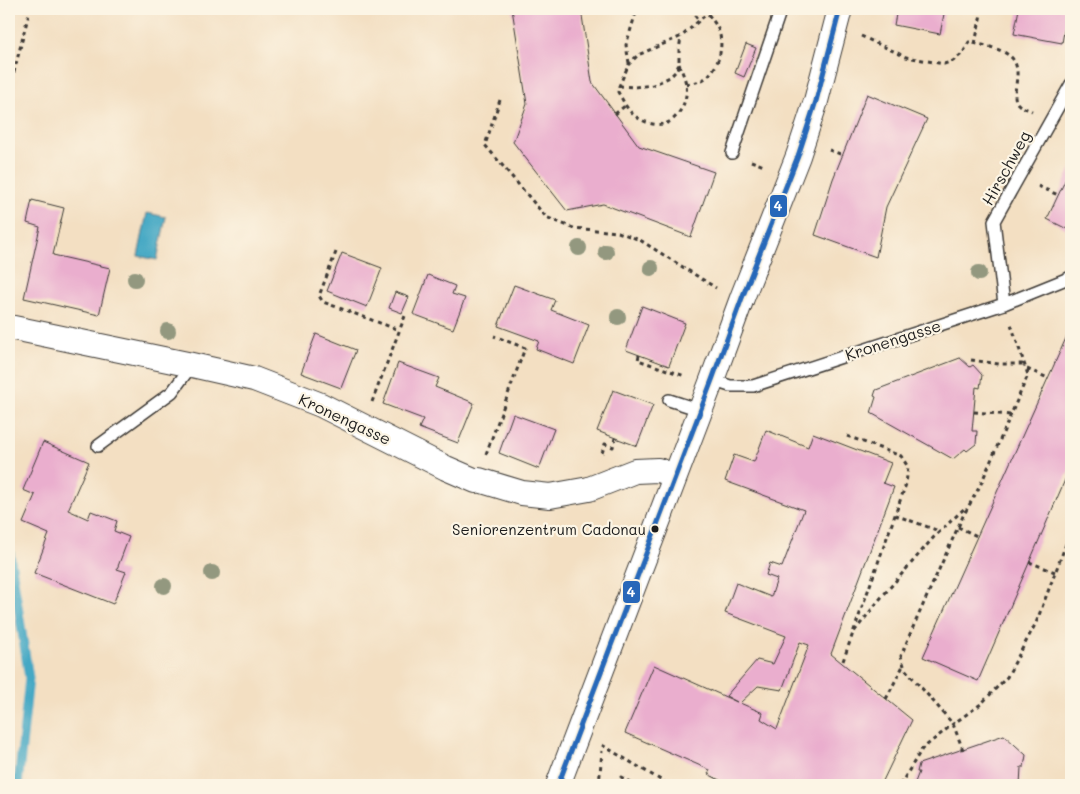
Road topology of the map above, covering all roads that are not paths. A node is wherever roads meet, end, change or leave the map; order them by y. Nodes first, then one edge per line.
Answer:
1 (781, 9) edge
2 (840, 9) edge
3 (1071, 84) edge
4 (732, 154) dead end
5 (1071, 277) edge
6 (1004, 304) junction
7 (9, 327) edge
8 (192, 365) junction
9 (712, 380) junction
10 (669, 400) dead end
11 (700, 410) junction
12 (98, 446) dead end
13 (675, 476) junction
14 (558, 785) edge

1 - 4 lane
2 - 9 street
3 - 6 lane, Hirschweg
5 - 6 lane, Kronengasse
6 - 9 lane, Kronengasse
7 - 8 street, Kronengasse
8 - 12 lane
8 - 13 street, Kronengasse
9 - 11 street
10 - 11 lane
11 - 13 street
13 - 14 street

